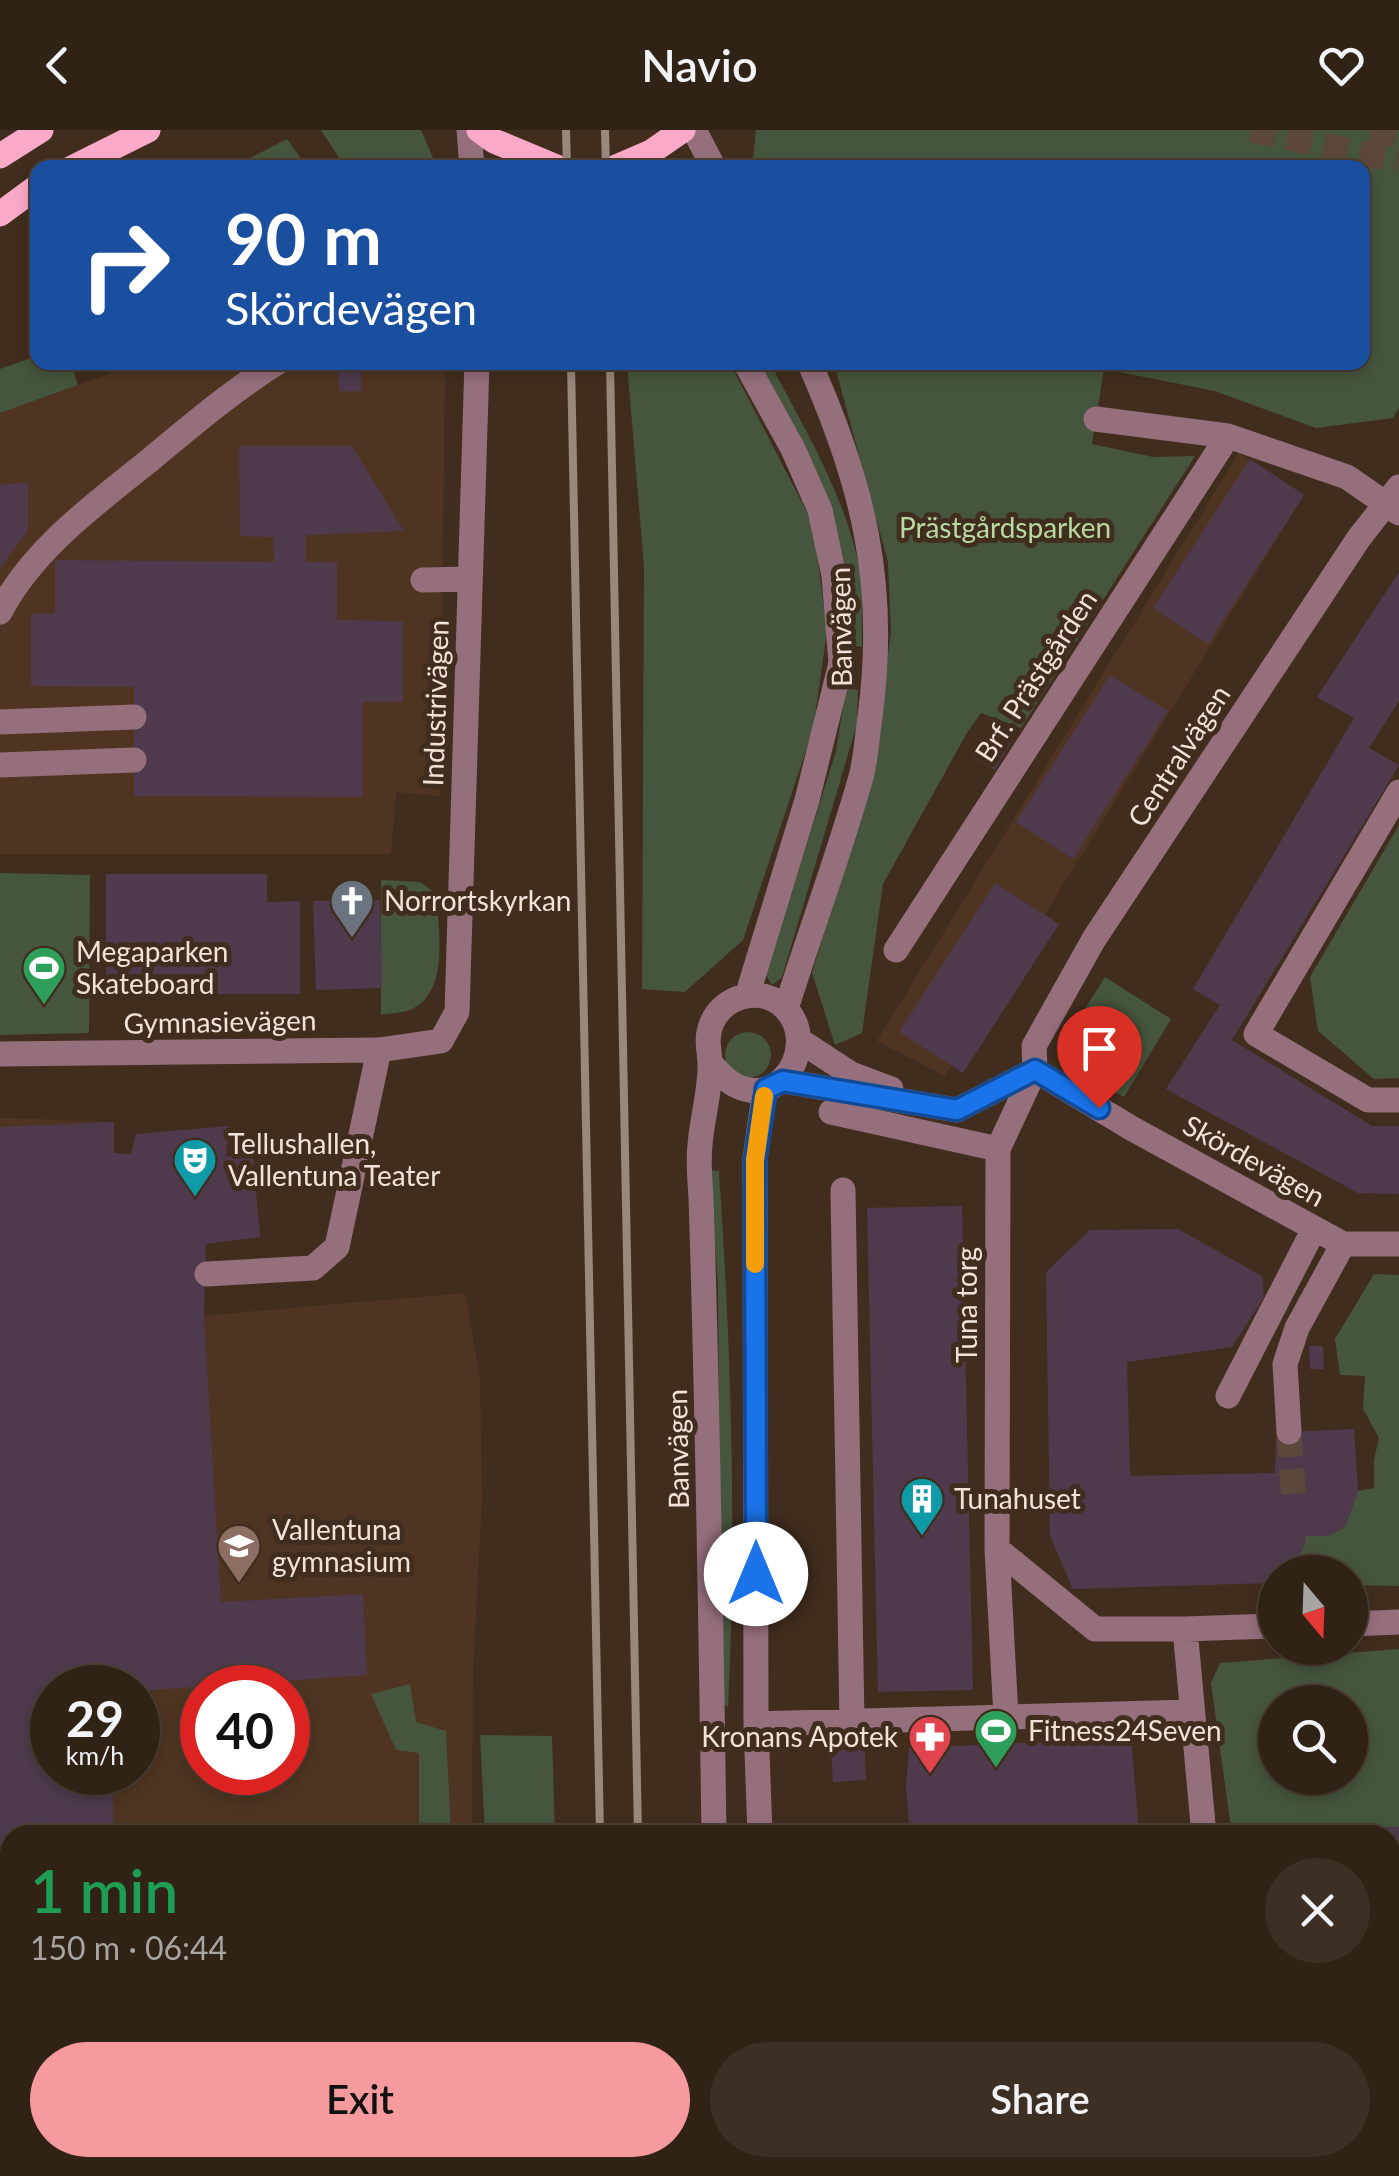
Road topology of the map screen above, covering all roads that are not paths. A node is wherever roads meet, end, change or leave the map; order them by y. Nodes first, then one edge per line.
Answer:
1 (41, 130) edge
2 (148, 130) edge
3 (469, 130) edge
4 (479, 130) edge
5 (684, 130) edge
6 (694, 130) edge
7 (0, 156) edge
8 (88, 160) edge
9 (471, 160) edge
10 (540, 160) edge
11 (633, 160) edge
12 (710, 160) edge
13 (30, 192) edge
14 (0, 214) edge
15 (266, 370) edge
16 (477, 370) edge
17 (749, 370) edge
18 (813, 370) edge
19 (1096, 419) dead end
20 (1228, 436) junction
21 (1394, 501) edge
22 (470, 578) junction
23 (423, 580) dead end
24 (0, 612) edge
25 (134, 717) dead end
26 (0, 722) edge
27 (134, 760) dead end
28 (0, 765) edge
29 (1399, 792) edge
30 (896, 950) dead end
31 (748, 993) junction
32 (786, 1009) junction
33 (798, 1040) junction
34 (440, 1041) joint
35 (379, 1050) junction
36 (0, 1054) edge
37 (710, 1062) junction
38 (1035, 1070) junction
39 (774, 1085) junction
40 (1399, 1100) edge
41 (928, 1103) junction
42 (831, 1112) dead end
43 (998, 1149) junction
44 (843, 1190) dead end
45 (1314, 1228) junction
46 (1343, 1244) junction
47 (1399, 1244) edge
48 (208, 1274) dead end
49 (1228, 1396) dead end
50 (1290, 1432) tunnel mouth
51 (997, 1549) junction
52 (1399, 1622) edge
53 (1368, 1623) edge
54 (1258, 1627) edge
55 (1185, 1629) junction
56 (1190, 1712) junction
57 (1006, 1717) junction
58 (852, 1723) junction
59 (756, 1724) junction
60 (714, 1825) edge
61 (760, 1825) edge
62 (1203, 1825) edge

1 - 7 main road
2 - 8 main road
3 - 9 street
4 - 10 main road
5 - 11 main road
6 - 12 street
13 - 14 main road
15 - 24 street
16 - 22 street, Industrivägen
17 - 31 street, Banvägen
18 - 32 street, Banvägen
19 - 20 street
20 - 21 street
20 - 30 street, Brf. Prästgården
21 - 38 street, Centralvägen
22 - 23 street
22 - 34 street, Industrivägen
25 - 26 street
27 - 28 street
29 - 40 street
31 - 32 street
31 - 37 street, Banvägen
32 - 33 street
33 - 39 street
33 - 41 street
34 - 35 street, Gymnasievägen
35 - 36 street, Gymnasievägen
35 - 48 street
37 - 39 street
37 - 60 street, Banvägen
38 - 41 street
38 - 43 street, Tuna torg
38 - 45 street, Skördevägen
39 - 41 street
39 - 59 street
42 - 43 street
43 - 51 street, Tuna torg
44 - 58 street
45 - 46 street, Skördevägen
45 - 49 street
46 - 47 street, Skördevägen
46 - 50 street
51 - 55 street
51 - 57 street, Tuna torg
52 - 53 street
54 - 55 street
55 - 56 street
56 - 57 street
56 - 62 street
57 - 58 street
58 - 59 street
59 - 61 street

